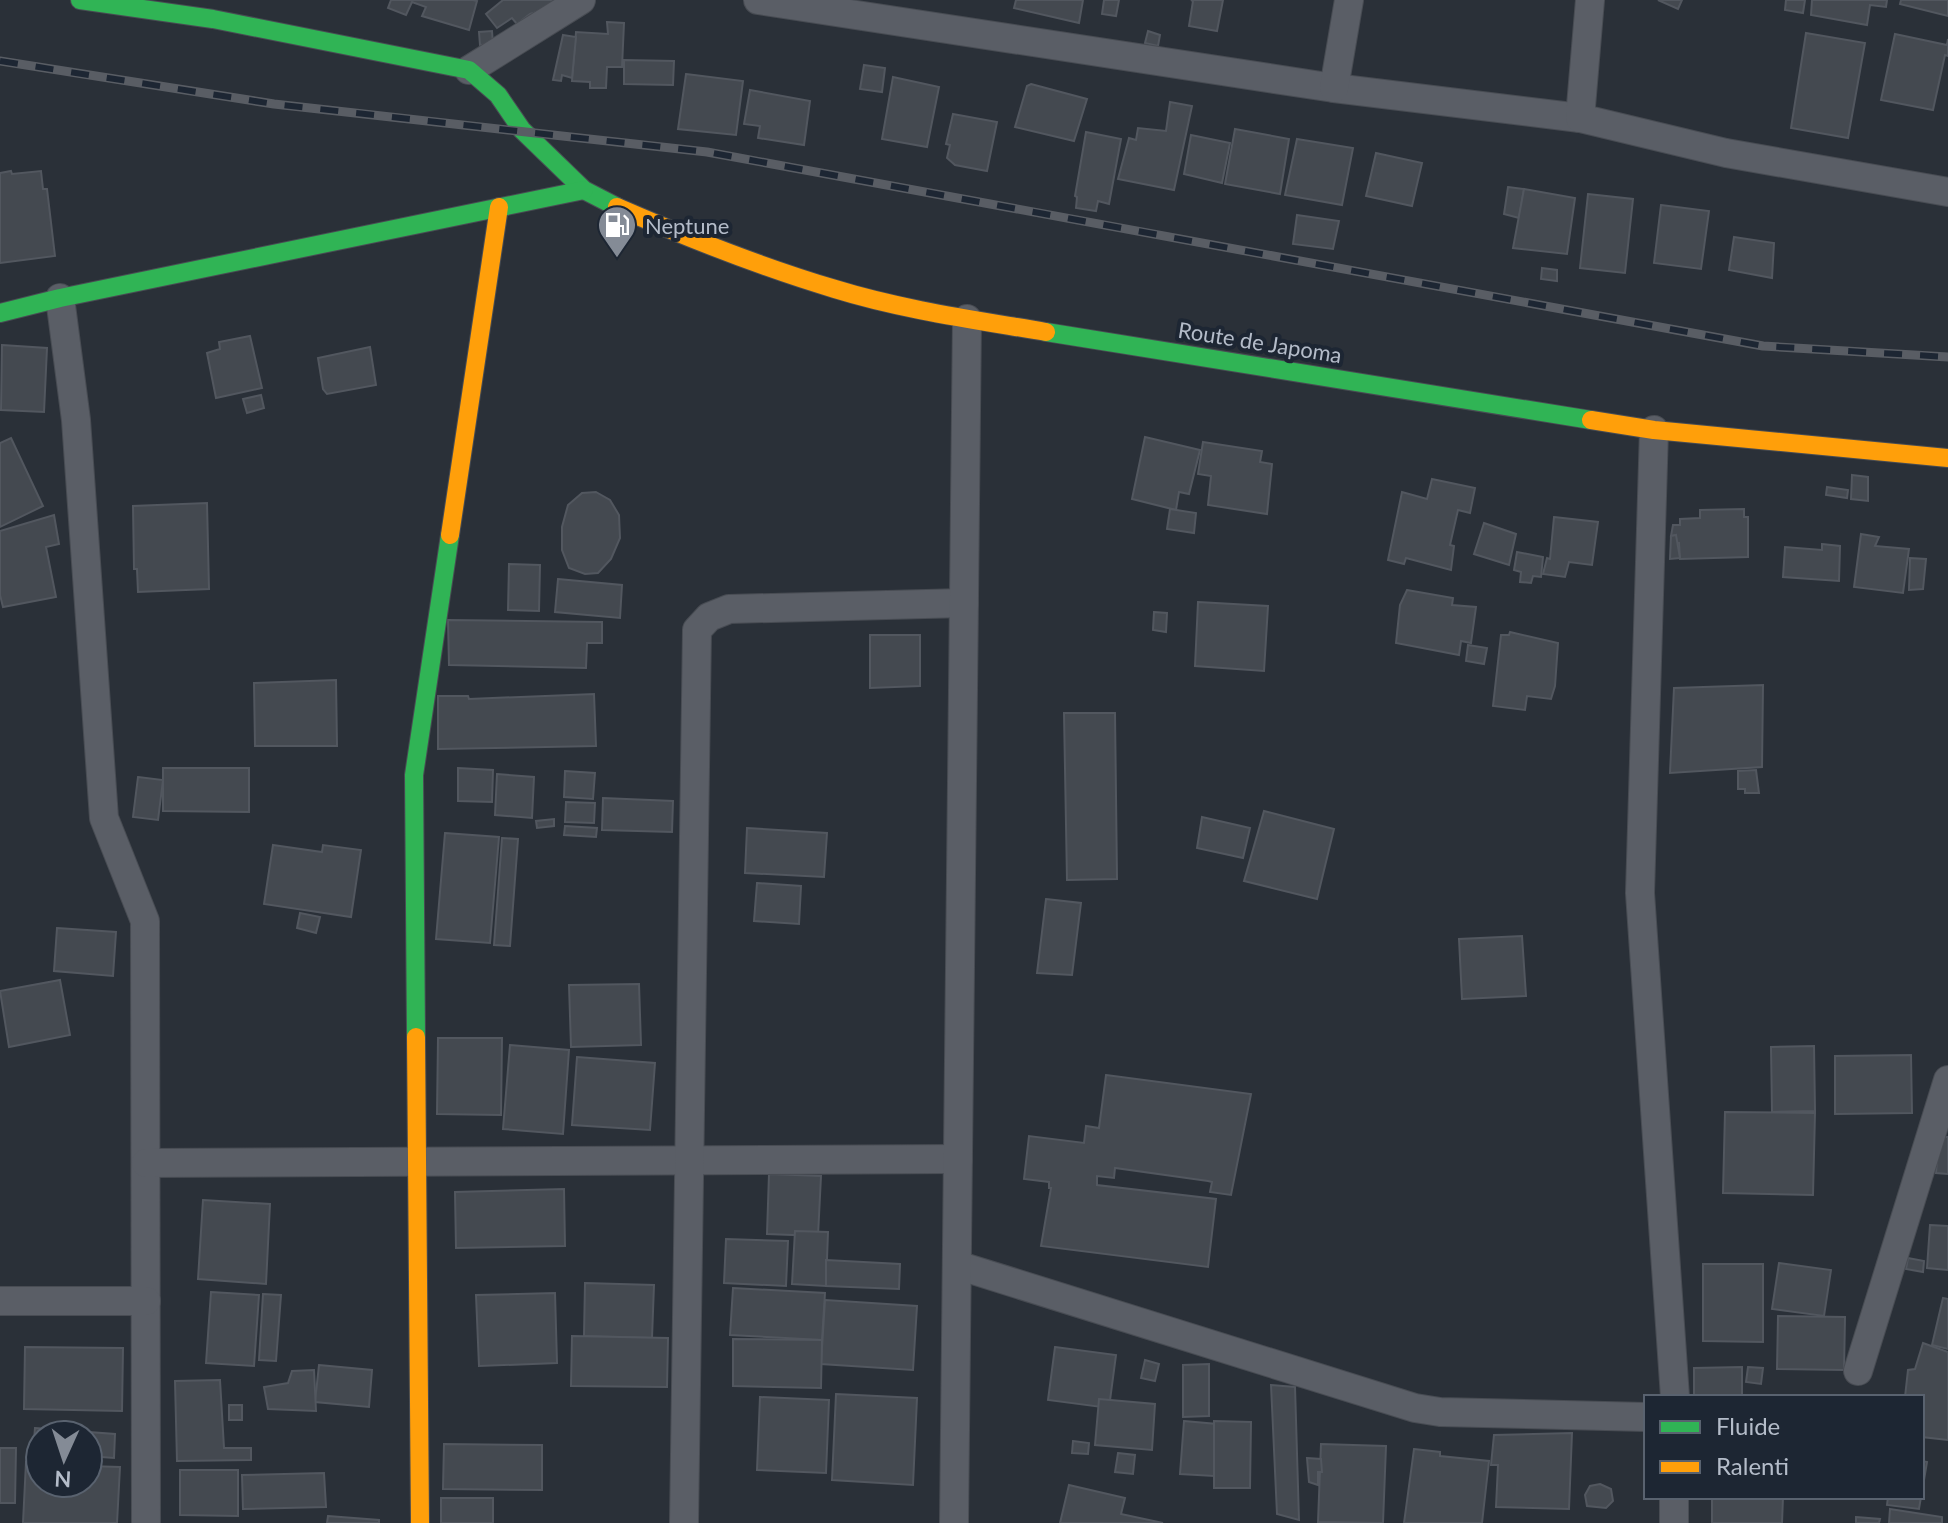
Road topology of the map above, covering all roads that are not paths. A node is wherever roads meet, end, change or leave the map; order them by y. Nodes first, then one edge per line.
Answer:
1 (80, 0) edge
2 (581, 0) edge
3 (758, 0) edge
4 (1349, 0) edge
5 (1590, 0) edge
6 (469, 70) junction
7 (1334, 88) junction
8 (1580, 118) junction
9 (584, 190) junction
10 (1948, 192) edge
11 (499, 207) junction
12 (60, 298) junction
13 (0, 313) edge
14 (967, 319) junction
15 (1654, 430) junction
16 (1948, 458) edge
17 (964, 603) junction
18 (1948, 1080) edge
19 (958, 1159) junction
20 (689, 1160) junction
21 (417, 1162) junction
22 (146, 1163) junction
23 (957, 1265) junction
24 (0, 1301) edge
25 (146, 1301) junction
26 (1858, 1371) dead end
27 (1675, 1395) edge
28 (1644, 1417) edge
29 (1674, 1499) edge
30 (146, 1523) edge
31 (420, 1523) edge
32 (684, 1523) edge
33 (954, 1523) edge
34 (1674, 1523) edge

1 - 6 main road
2 - 6 street
3 - 7 street
4 - 7 street
5 - 8 street
6 - 9 main road, Route de Japoma
7 - 8 street
8 - 10 street
9 - 11 main road
9 - 14 main road, Route de Japoma
11 - 12 main road
11 - 21 main road
12 - 13 main road
12 - 22 street
14 - 15 main road, Route de Japoma
14 - 17 street
15 - 16 main road, Route de Japoma
15 - 27 street
17 - 19 street
17 - 20 street
18 - 26 street
19 - 20 street
19 - 23 street
20 - 21 street
20 - 32 street
21 - 22 street
21 - 31 main road
22 - 25 street
23 - 28 street
23 - 33 street
24 - 25 street
25 - 30 street
29 - 34 street

